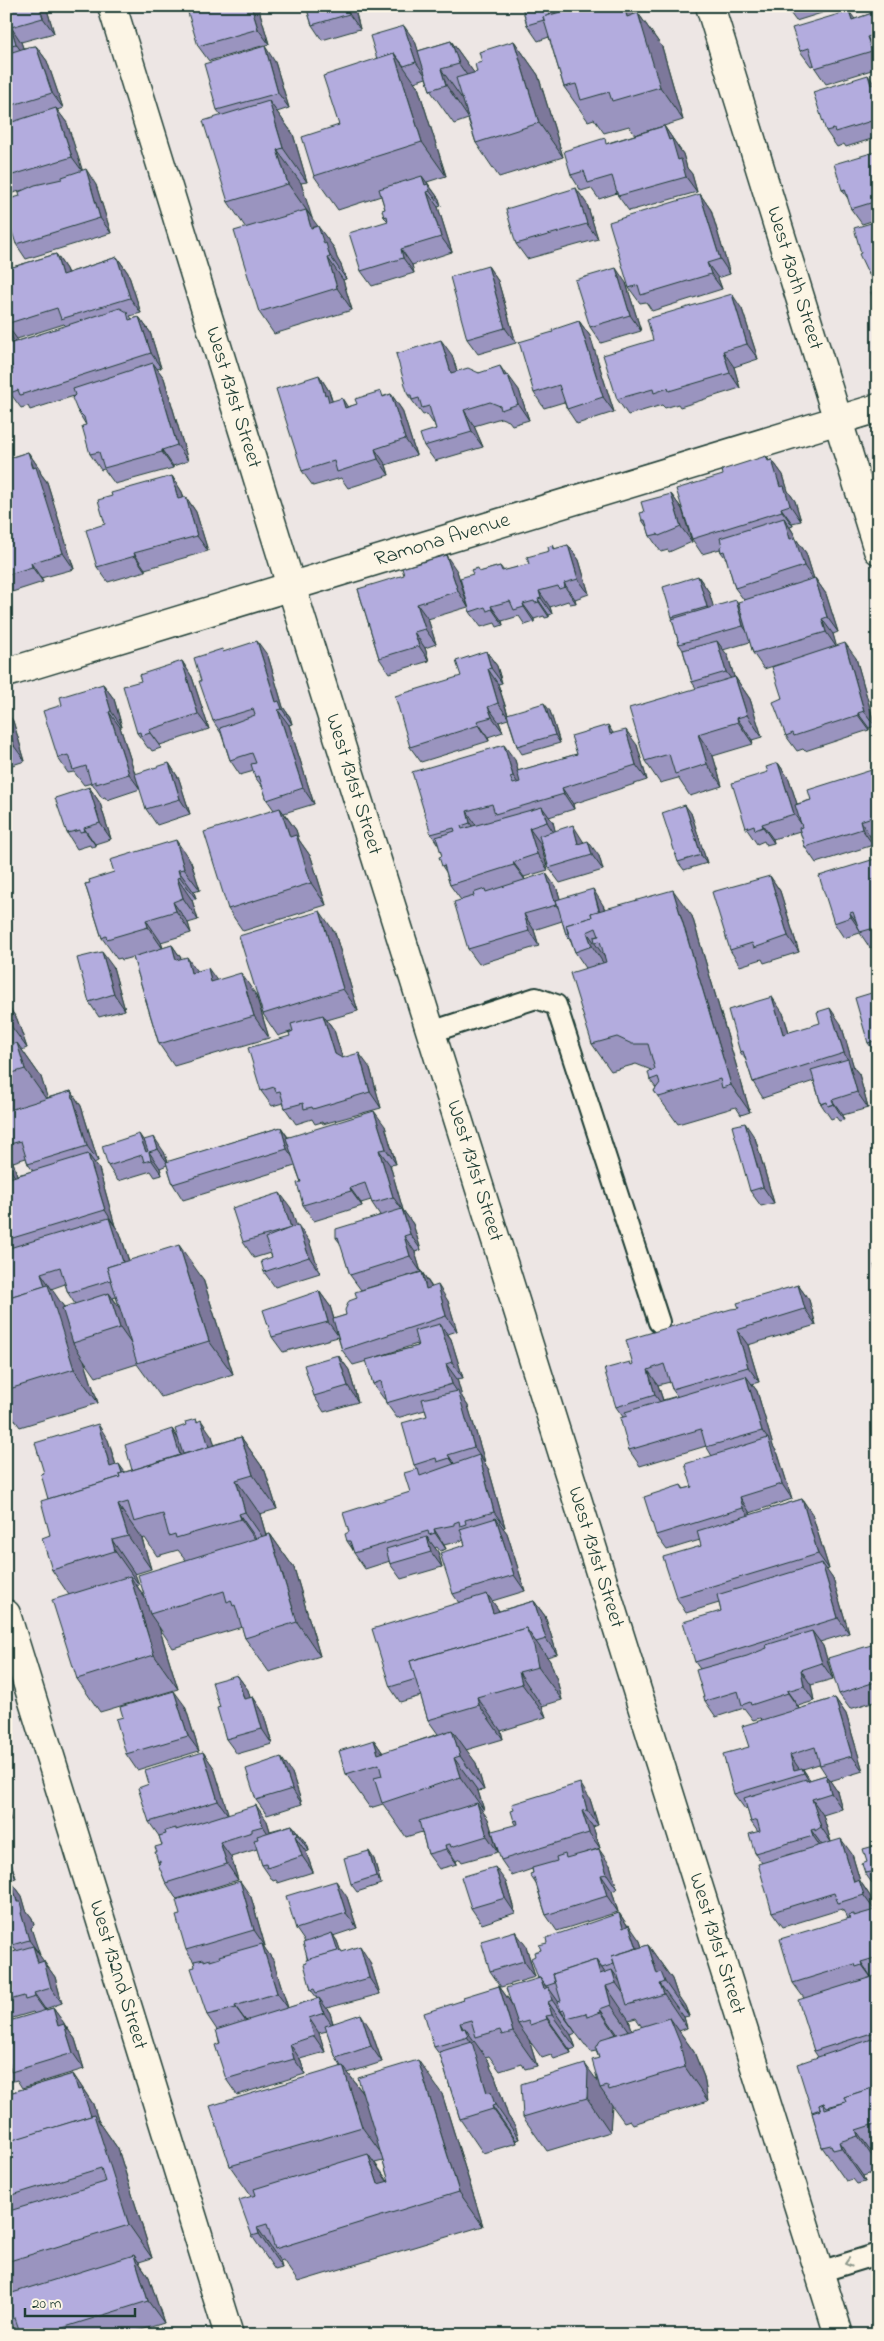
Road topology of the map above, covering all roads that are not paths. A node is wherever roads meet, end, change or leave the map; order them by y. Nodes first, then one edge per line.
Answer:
1 (112, 6) edge
2 (710, 6) edge
3 (878, 408) edge
4 (838, 421) junction
5 (878, 550) edge
6 (291, 586) junction
7 (6, 673) edge
8 (431, 1032) junction
9 (659, 1322) dead end
10 (6, 1614) edge
11 (878, 2254) edge
12 (819, 2272) junction
13 (229, 2335) edge
14 (838, 2335) edge

1 - 6 street, West 131st Street
2 - 4 street, West 130th Street
3 - 4 street, Ramona Avenue
4 - 5 street, West 130th Street
4 - 6 street, Ramona Avenue
6 - 7 street, Ramona Avenue
6 - 8 street, West 131st Street
8 - 9 lane
8 - 12 street, West 131st Street
10 - 13 street, West 132nd Street
11 -> 12 lane
12 - 14 street, West 131st Street

